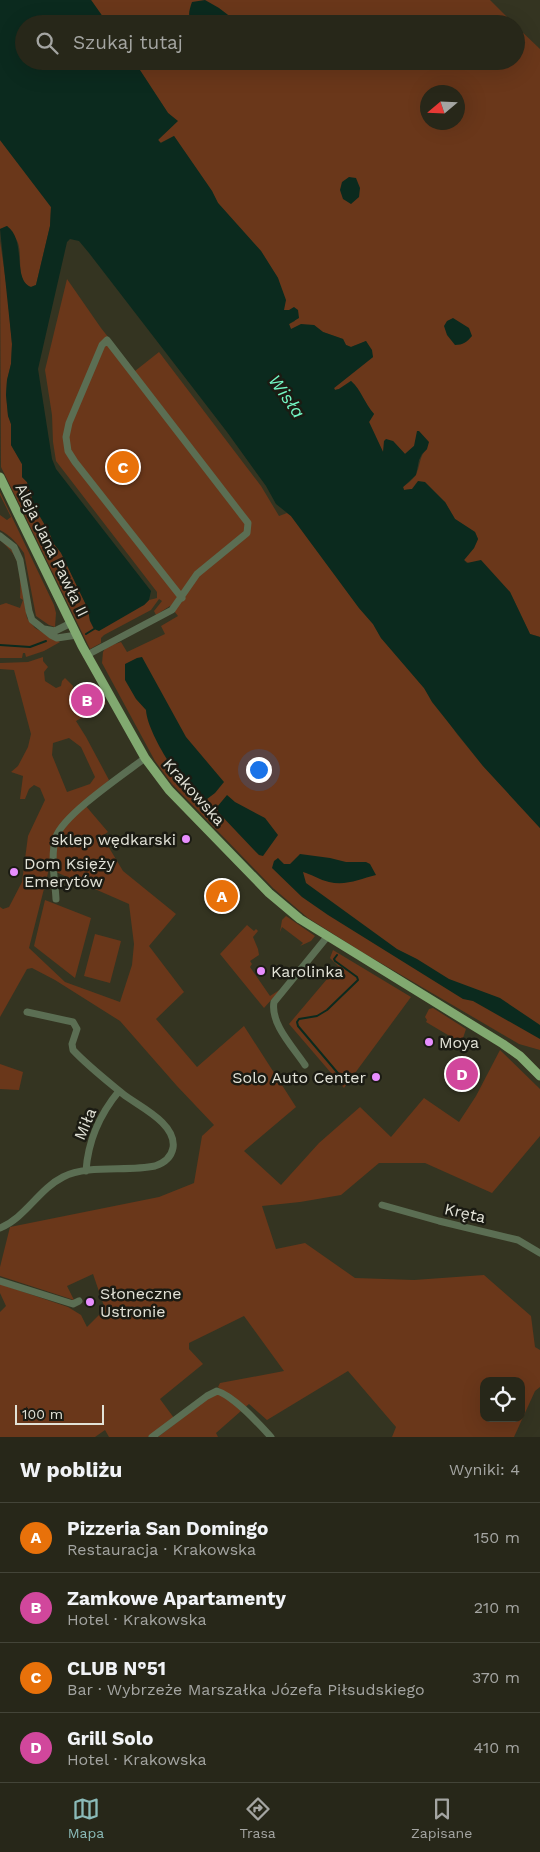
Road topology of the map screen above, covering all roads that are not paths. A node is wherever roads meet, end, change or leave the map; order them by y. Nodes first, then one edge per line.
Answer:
1 (0, 477) edge
2 (0, 536) edge
3 (182, 598) junction
4 (71, 624) junction
5 (42, 628) junction
6 (77, 635) junction
7 (87, 655) junction
8 (145, 758) junction
9 (56, 899) dead end
10 (327, 937) junction
11 (27, 1012) dead end
12 (305, 1065) dead end
13 (540, 1076) edge
14 (120, 1091) junction
15 (86, 1171) junction
16 (382, 1205) dead end
17 (0, 1228) edge
18 (540, 1252) edge
19 (0, 1281) edge
20 (79, 1301) dead end
21 (152, 1437) edge
22 (271, 1437) edge

1 - 4 main road, Aleja Jana Pawła II
2 - 5 street
3 - 3 street
3 - 7 street
4 - 5 street
4 - 6 main road, Aleja Jana Pawła II
5 - 6 street
6 - 7 main road, Krakowska
7 - 8 main road, Krakowska
8 - 9 street
8 - 10 main road, Krakowska
10 - 12 street
10 - 13 main road, Krakowska
11 - 14 street
14 - 15 street, Miła
14 - 15 street
15 - 17 street
16 - 18 street, Kręta
19 - 20 street
21 - 22 street

